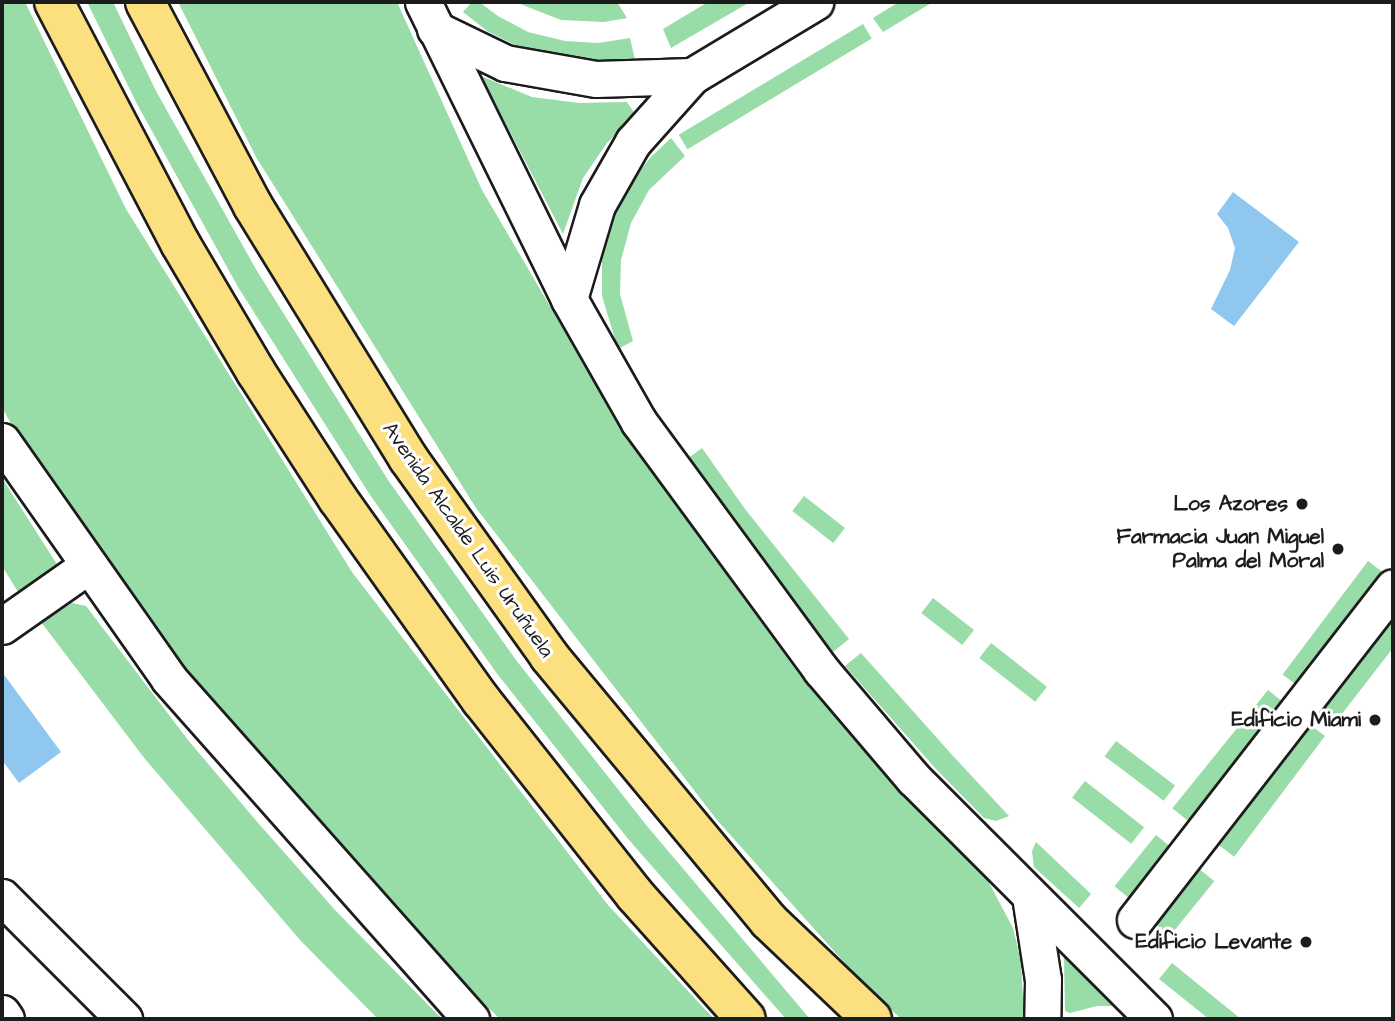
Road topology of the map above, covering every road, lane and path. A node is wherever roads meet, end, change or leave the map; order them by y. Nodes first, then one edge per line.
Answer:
1 (54, 2) edge
2 (145, 2) edge
3 (815, 2) edge
4 (429, 15) edge
5 (692, 76) junction
6 (569, 299) junction
7 (2, 441) edge
8 (89, 565) junction
9 (1393, 587) edge
10 (2, 626) edge
11 (1030, 895) junction
12 (2, 897) edge
13 (1135, 920) dead end
14 (2, 1013) edge
15 (6, 1019) edge
16 (124, 1019) edge
17 (471, 1019) edge
18 (746, 1019) edge
19 (872, 1019) edge
20 (1042, 1019) edge
21 (1154, 1019) edge

1 - 18 main road
2 - 19 main road, Avenida Alcalde Luis Uruñuela
3 - 5 street
4 - 5 street
4 - 6 street
5 - 6 street
6 - 11 street
7 - 8 street
8 - 10 street
8 - 17 street
9 - 13 street
11 - 20 street
11 - 21 street
12 - 16 street
14 - 15 street

